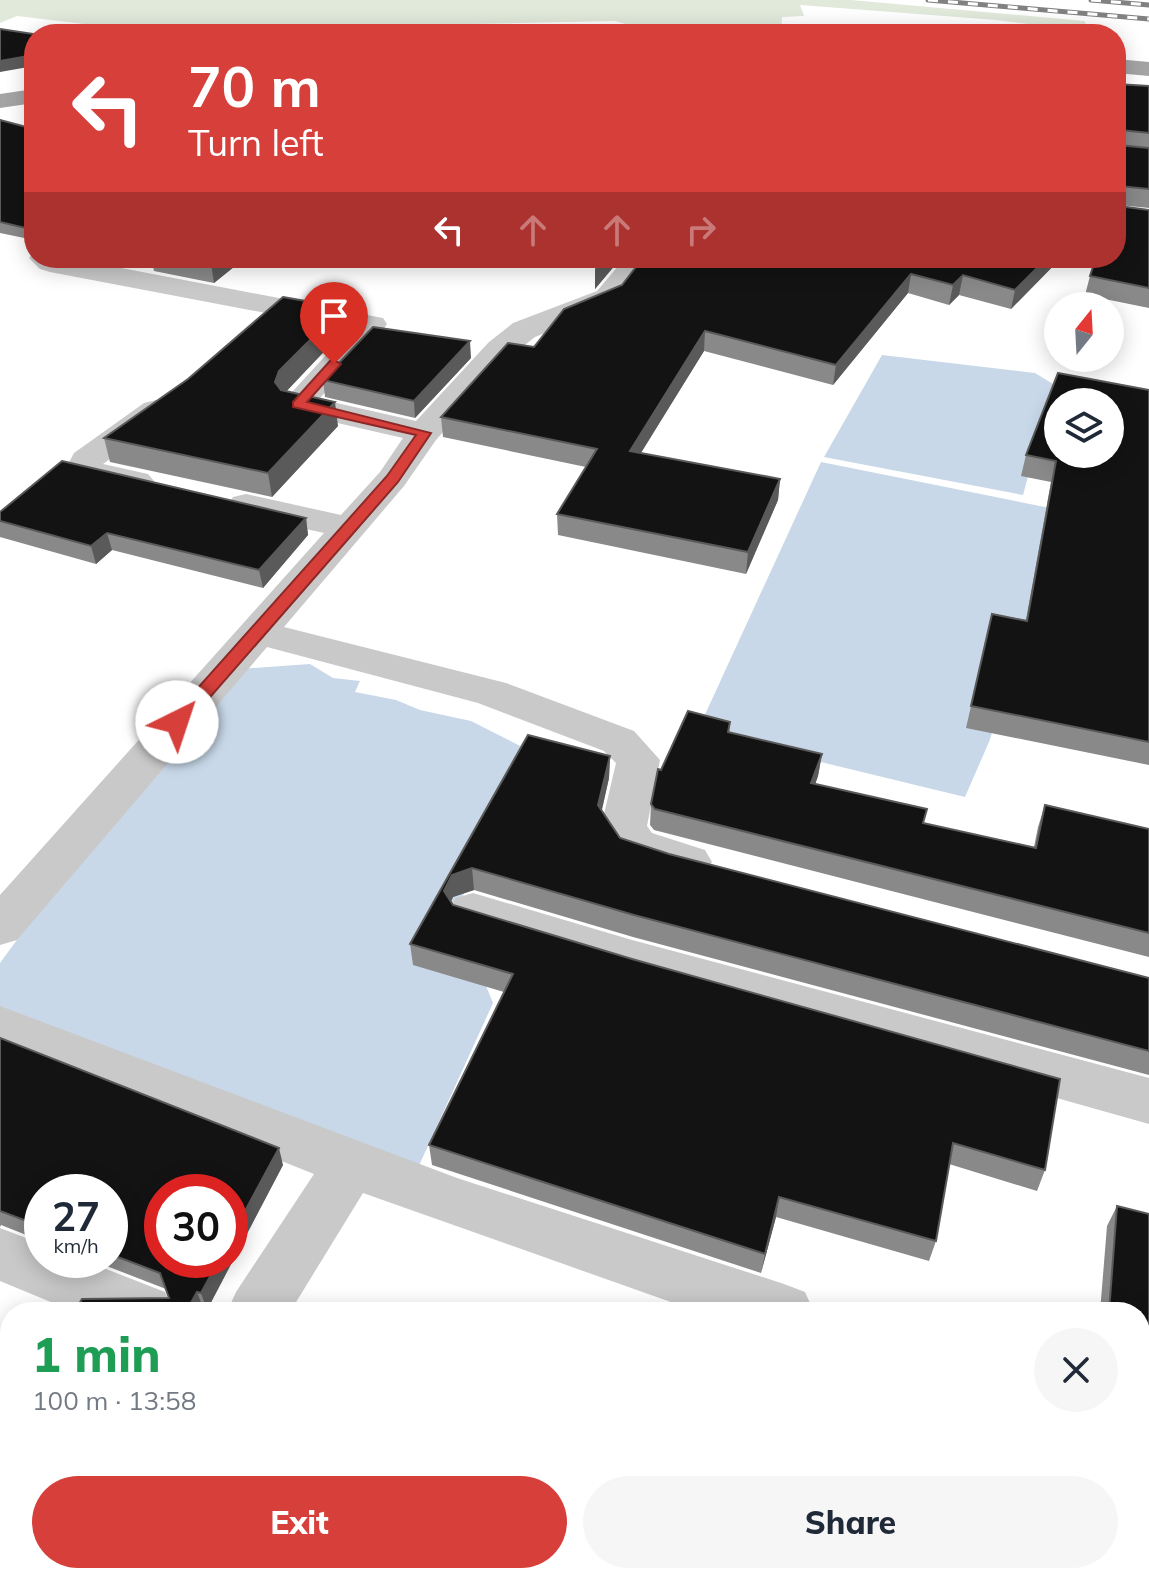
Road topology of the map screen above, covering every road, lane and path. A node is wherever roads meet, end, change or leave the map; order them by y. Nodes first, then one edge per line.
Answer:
1 (1126, 68) edge
2 (1149, 72) edge
3 (1126, 74) edge
4 (24, 97) edge
5 (0, 101) edge
6 (77, 268) edge
7 (632, 268) edge
8 (279, 306) junction
9 (247, 335) edge
10 (179, 394) edge
11 (424, 433) junction
12 (170, 488) edge
13 (215, 498) edge
14 (350, 528) junction
15 (256, 632) junction
16 (730, 872) edge
17 (473, 911) edge
18 (0, 927) edge
19 (0, 1027) edge
20 (1149, 1101) edge
21 (351, 1163) junction
22 (0, 1254) edge
23 (119, 1302) edge
24 (263, 1302) edge
25 (752, 1302) edge

1 - 2 main road
2 - 3 main road
4 - 5 main road
6 - 8 street
7 - 11 street
8 - 9 street
8 - 11 street
10 - 12 street
11 - 14 street
13 - 14 street
14 - 15 street
15 - 16 street
15 - 18 street
17 - 20 street
19 - 21 street
21 - 24 street
21 - 25 street
22 - 23 street

